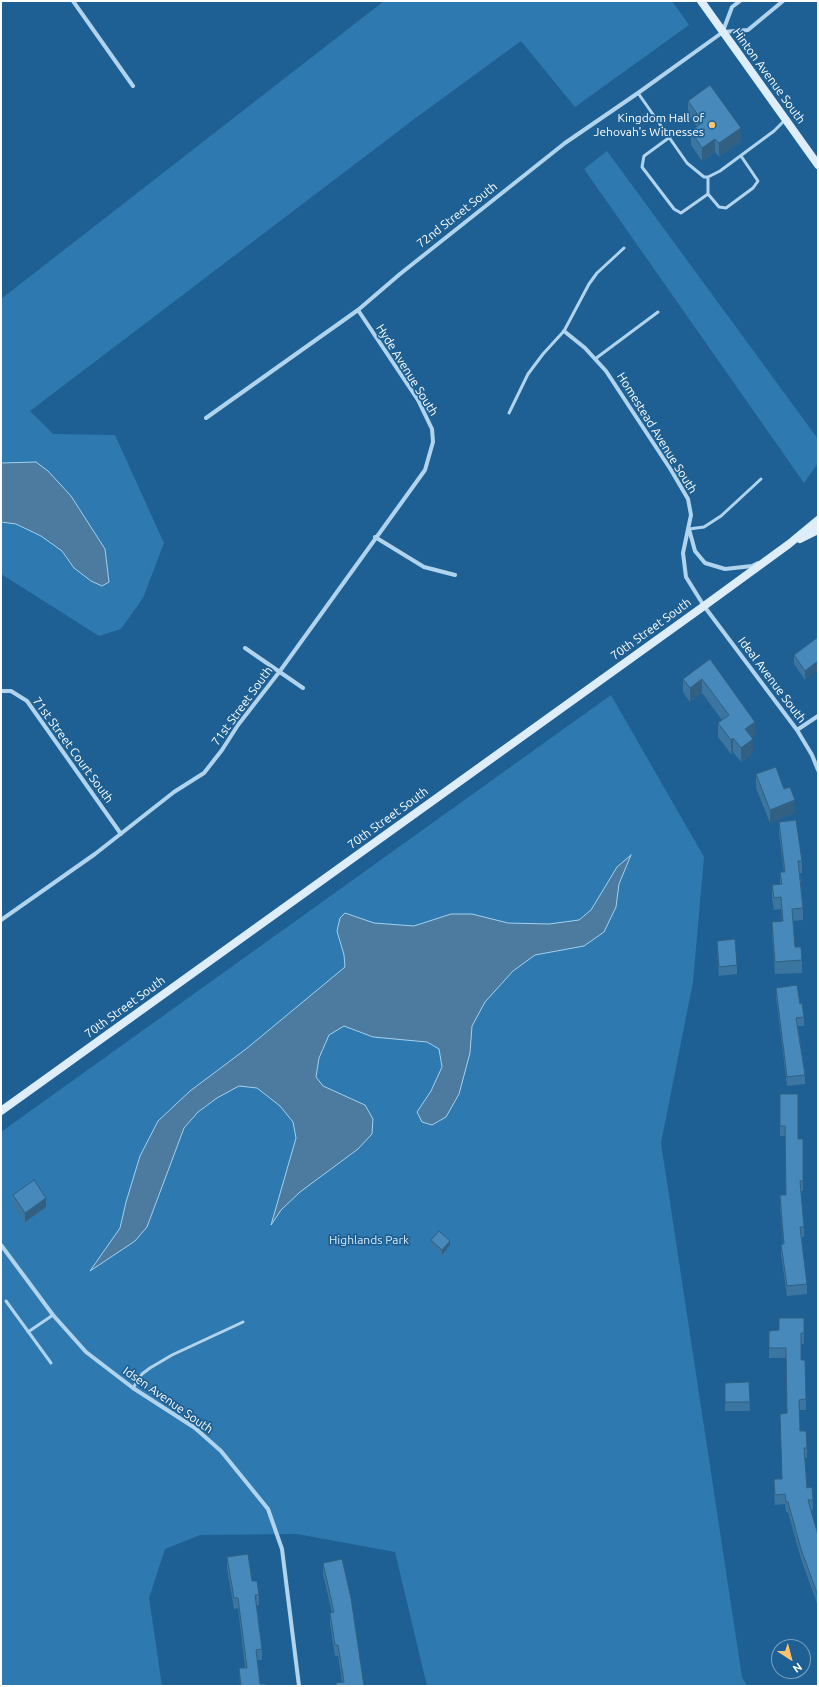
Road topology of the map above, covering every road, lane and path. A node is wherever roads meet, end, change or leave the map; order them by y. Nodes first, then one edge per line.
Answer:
1 (73, 1) edge
2 (701, 1) edge
3 (740, 1) edge
4 (783, 1) edge
5 (723, 32) junction
6 (133, 86) dead end
7 (638, 93) junction
8 (786, 120) junction
9 (670, 137) junction
10 (741, 156) junction
11 (818, 165) edge
12 (708, 177) junction
13 (708, 194) junction
14 (624, 248) dead end
15 (358, 310) junction
16 (658, 312) dead end
17 (564, 331) junction
18 (595, 359) junction
19 (509, 413) dead end
20 (206, 418) dead end
21 (432, 442) joint
22 (761, 479) dead end
23 (818, 520) edge
24 (689, 529) junction
25 (818, 530) edge
26 (375, 537) junction
27 (789, 544) junction
28 (773, 556) junction
29 (455, 575) dead end
30 (704, 606) junction
31 (245, 648) dead end
32 (280, 671) junction
33 (303, 688) dead end
34 (1, 691) edge
35 (818, 716) edge
36 (797, 730) junction
37 (818, 770) edge
38 (121, 834) junction
39 (1, 920) edge
40 (1, 1111) edge
41 (1, 1245) edge
42 (6, 1301) dead end
43 (53, 1314) junction
44 (243, 1322) dead end
45 (28, 1332) junction
46 (51, 1363) dead end
47 (133, 1388) junction
48 (299, 1686) edge

1 - 6 street
2 - 5 main road, Hinton Avenue South
3 - 5 street
4 - 5 street
5 - 7 street, 72nd Street South
5 - 8 main road, Hinton Avenue South
7 - 9 lane
7 - 15 street, 72nd Street South
8 - 10 lane
8 - 11 main road, Hinton Avenue South
9 - 12 lane
9 - 13 lane
10 - 12 lane
10 - 13 lane
12 - 13 lane
14 - 17 lane
15 - 20 street, 72nd Street South
15 - 21 street, Hyde Avenue South
16 - 18 lane
17 - 18 street, Homestead Avenue South
17 - 19 lane
18 - 24 street, Homestead Avenue South
21 - 26 street, 71st Street South
22 - 24 lane
23 - 27 main road, 70th Street South
24 - 28 street
24 - 30 street, Homestead Avenue South
25 - 27 main road, 70th Street South
26 - 29 street
26 - 32 street, 71st Street South
27 - 28 main road, 70th Street South
28 - 30 main road, 70th Street South
30 - 36 street, Ideal Avenue South
30 - 40 main road, 70th Street South
31 - 32 street
32 - 33 street
32 - 38 street, 71st Street South
34 - 38 street, 71st Street Court South
35 - 36 street
36 - 37 street, Ideal Avenue South
38 - 39 street, 71st Street South
41 - 43 street, Idsen Avenue South
42 - 45 lane
43 - 45 lane
43 - 47 street, Idsen Avenue South
44 - 47 lane
45 - 46 lane
47 - 48 street, Idsen Avenue South

